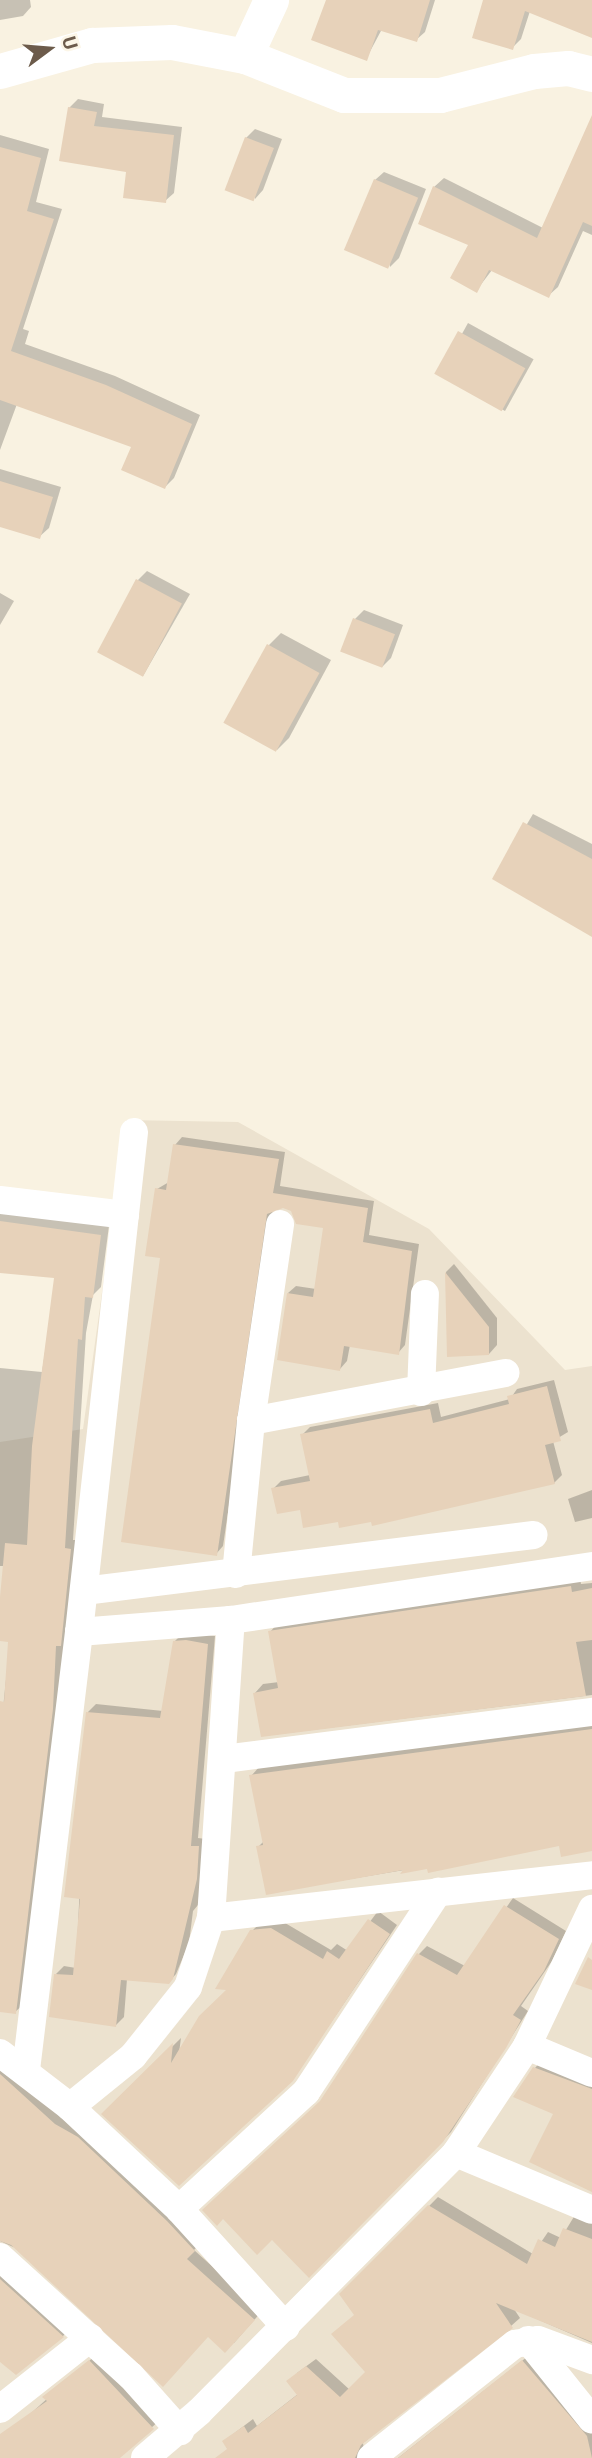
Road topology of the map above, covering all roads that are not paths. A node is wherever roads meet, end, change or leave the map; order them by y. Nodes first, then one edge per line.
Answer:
1 (271, 0) edge
2 (245, 56) junction
3 (0, 72) edge
4 (592, 74) edge
5 (134, 1132) dead end
6 (0, 1200) edge
7 (125, 1215) junction
8 (280, 1224) dead end
9 (425, 1294) dead end
10 (506, 1374) dead end
11 (421, 1392) junction
12 (251, 1421) junction
13 (534, 1535) dead end
14 (592, 1566) edge
15 (236, 1574) junction
16 (84, 1591) junction
17 (231, 1620) junction
18 (79, 1632) junction
19 (592, 1713) edge
20 (224, 1759) junction
21 (592, 1875) edge
22 (438, 1892) junction
23 (211, 1918) junction
24 (589, 1923) edge
25 (527, 2046) junction
26 (0, 2053) edge
27 (26, 2070) junction
28 (592, 2073) edge
29 (70, 2107) junction
30 (456, 2153) junction
31 (179, 2209) junction
32 (592, 2210) edge
33 (0, 2257) edge
34 (286, 2326) junction
35 (90, 2338) junction
36 (528, 2340) junction
37 (592, 2360) edge
38 (0, 2409) edge
39 (592, 2420) edge
40 (180, 2431) junction
41 (145, 2458) edge
42 (371, 2458) edge

1 - 2 street
2 - 3 street
2 - 4 street
5 - 7 street
6 - 7 street
7 - 16 street
8 - 12 street
9 - 11 street
10 - 11 street
11 - 12 street
12 - 15 street
13 - 15 street
14 - 17 street
15 - 16 street
16 - 18 street
17 - 18 street
17 - 20 street
18 - 27 street
19 - 20 street
20 - 23 street
21 - 22 street
22 - 23 street
22 - 31 street
23 - 29 street
24 - 25 street
25 - 28 street
25 - 30 street
26 - 27 street
27 - 29 street
29 - 31 street
30 - 32 street
30 - 34 street
31 - 34 street
33 - 35 street
34 - 40 street
35 - 38 street
35 - 40 street
36 - 37 street
36 - 39 street
36 - 42 street
40 - 41 street

